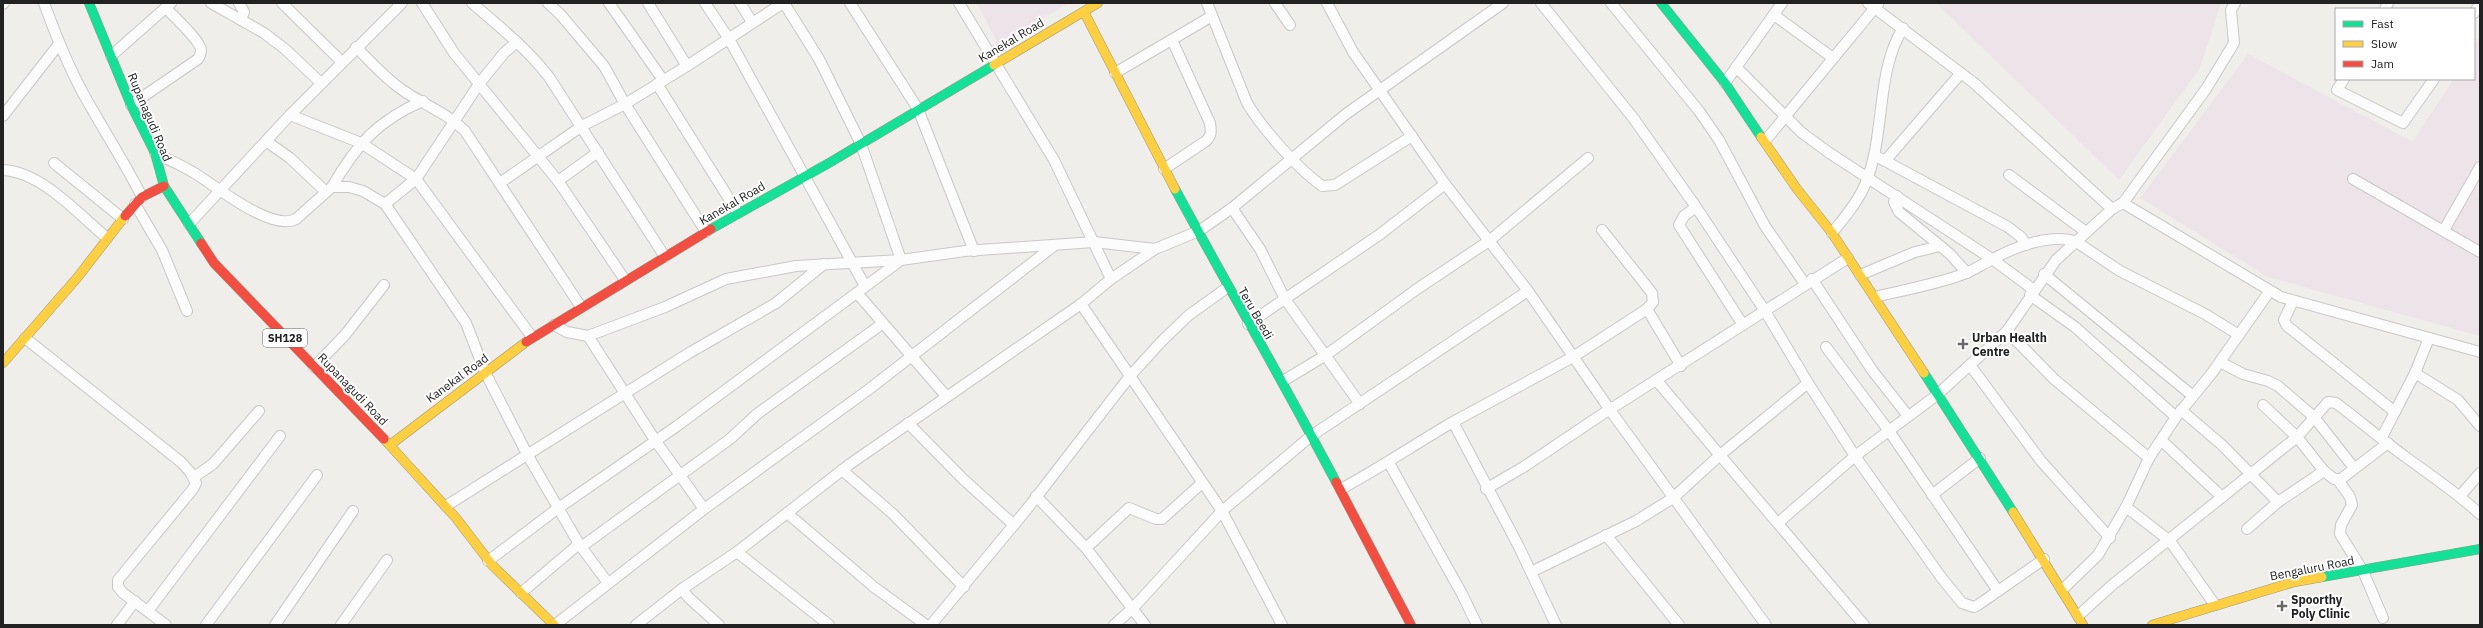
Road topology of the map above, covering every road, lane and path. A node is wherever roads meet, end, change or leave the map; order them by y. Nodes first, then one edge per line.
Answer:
1 (44, 3) edge
2 (89, 3) edge
3 (211, 3) edge
4 (239, 3) edge
5 (282, 3) edge
6 (402, 3) edge
7 (422, 3) edge
8 (472, 3) edge
9 (548, 3) edge
10 (609, 3) edge
11 (648, 3) edge
12 (705, 3) edge
13 (740, 3) edge
14 (783, 3) edge
15 (850, 3) edge
16 (959, 3) edge
17 (1098, 3) edge
18 (1207, 3) edge
19 (1275, 3) edge
20 (1327, 3) edge
21 (1503, 3) edge
22 (1541, 3) edge
23 (1611, 3) edge
24 (1662, 3) edge
25 (1782, 3) edge
26 (2235, 3) edge
27 (1874, 5) edge
28 (168, 6) edge
29 (1084, 12) junction
30 (1774, 15) junction
31 (1212, 16) junction
32 (241, 20) junction
33 (752, 22) junction
34 (1290, 25) dead end
35 (1903, 28) junction
36 (729, 39) junction
37 (1172, 40) junction
38 (517, 42) junction
39 (59, 44) junction
40 (356, 47) junction
41 (111, 56) junction
42 (1834, 58) junction
43 (341, 61) junction
44 (996, 64) junction
45 (687, 66) junction
46 (1736, 67) junction
47 (1115, 73) junction
48 (1961, 73) junction
49 (2343, 80) edge
50 (2433, 80) edge
51 (660, 82) junction
52 (321, 83) junction
53 (1725, 83) junction
54 (479, 84) junction
55 (1380, 90) junction
56 (423, 101) junction
57 (625, 104) junction
58 (131, 106) junction
59 (918, 108) junction
60 (290, 115) junction
61 (3, 116) edge
62 (1786, 116) junction
63 (455, 121) junction
64 (582, 126) junction
65 (1412, 136) junction
66 (266, 141) junction
67 (1765, 141) junction
68 (361, 143) junction
69 (861, 144) junction
70 (598, 152) junction
71 (155, 153) junction
72 (1874, 155) junction
73 (538, 156) junction
74 (1292, 157) junction
75 (1588, 158) dead end
76 (1885, 161) junction
77 (54, 164) dead end
78 (2480, 168) edge
79 (1164, 169) junction
80 (3, 170) edge
81 (806, 175) junction
82 (2009, 175) dead end
83 (1868, 177) junction
84 (416, 179) junction
85 (2353, 179) dead end
86 (558, 181) junction
87 (500, 183) junction
88 (1445, 184) junction
89 (164, 186) junction
90 (329, 189) junction
91 (220, 190) junction
92 (1897, 196) junction
93 (139, 200) junction
94 (2123, 203) junction
95 (385, 204) junction
96 (1696, 207) junction
97 (1232, 208) junction
98 (2112, 209) junction
99 (738, 213) junction
100 (123, 219) junction
101 (189, 224) junction
102 (1602, 230) dead end
103 (2444, 230) junction
104 (1199, 231) junction
105 (706, 232) junction
106 (1832, 232) junction
107 (2086, 232) junction
108 (107, 238) junction
109 (1490, 241) junction
110 (2075, 241) junction
111 (1094, 242) junction
112 (1055, 245) junction
113 (2026, 245) junction
114 (1940, 246) junction
115 (1155, 249) junction
116 (974, 251) junction
117 (2480, 252) edge
118 (664, 257) junction
119 (1848, 258) junction
120 (1992, 259) junction
121 (901, 260) junction
122 (852, 262) junction
123 (824, 264) junction
124 (1967, 273) junction
125 (2044, 274) junction
126 (1860, 276) junction
127 (1111, 279) junction
128 (625, 280) junction
129 (1809, 281) junction
130 (384, 285) dead end
131 (865, 286) junction
132 (1228, 288) junction
133 (1528, 291) junction
134 (2032, 292) junction
135 (2269, 292) junction
136 (857, 293) junction
137 (1875, 297) junction
138 (1285, 299) junction
139 (2293, 301) junction
140 (1081, 304) junction
141 (581, 307) junction
142 (1647, 309) junction
143 (187, 311) dead end
144 (1765, 311) junction
145 (554, 324) junction
146 (882, 324) junction
147 (1248, 324) junction
148 (1743, 325) junction
149 (2007, 331) junction
150 (2239, 335) junction
151 (588, 336) junction
152 (532, 337) junction
153 (26, 338) junction
154 (2429, 338) junction
155 (1826, 347) dead end
156 (2480, 352) edge
157 (1326, 355) junction
158 (911, 356) junction
159 (1573, 357) junction
160 (2220, 362) junction
161 (3, 363) edge
162 (1970, 365) junction
163 (1681, 366) junction
164 (314, 367) junction
165 (485, 372) junction
166 (2415, 372) junction
167 (1130, 376) junction
168 (1283, 381) junction
169 (1657, 381) junction
170 (1808, 383) junction
171 (626, 393) junction
172 (1937, 395) junction
173 (946, 396) junction
174 (2193, 396) junction
175 (1360, 404) junction
176 (2263, 405) dead end
177 (1610, 410) junction
178 (259, 411) dead end
179 (2395, 412) junction
180 (2179, 414) junction
181 (1908, 416) junction
182 (2314, 417) junction
183 (1453, 422) junction
184 (908, 423) junction
185 (2480, 426) edge
186 (1888, 430) junction
187 (280, 436) dead end
188 (1311, 436) junction
189 (2298, 437) junction
190 (656, 440) junction
191 (2161, 440) junction
192 (2385, 440) junction
193 (390, 445) junction
194 (527, 454) junction
195 (1720, 455) junction
196 (1855, 456) junction
197 (1980, 458) junction
198 (2149, 458) junction
199 (1389, 463) junction
200 (2354, 468) junction
201 (842, 470) junction
202 (2324, 471) junction
203 (2252, 473) junction
204 (2480, 473) edge
205 (680, 474) junction
206 (317, 475) dead end
207 (194, 477) junction
208 (2338, 480) junction
209 (1202, 483) junction
210 (1341, 489) junction
211 (1486, 489) junction
212 (1932, 495) junction
213 (1036, 496) junction
214 (2460, 496) junction
215 (2222, 497) junction
216 (1673, 498) junction
217 (2278, 502) junction
218 (446, 506) junction
219 (2126, 507) junction
220 (704, 508) junction
221 (557, 509) junction
222 (353, 511) dead end
223 (1222, 512) junction
224 (787, 513) junction
225 (2480, 514) edge
226 (1778, 523) junction
227 (1014, 525) junction
228 (2247, 529) dead end
229 (1606, 535) junction
230 (2110, 538) junction
231 (2170, 541) junction
232 (580, 546) junction
233 (1086, 548) junction
234 (2480, 549) edge
235 (737, 552) junction
236 (2044, 559) junction
237 (387, 560) dead end
238 (488, 561) junction
239 (2363, 571) junction
240 (1531, 572) junction
241 (608, 583) junction
242 (964, 587) junction
243 (682, 589) junction
244 (2062, 590) junction
245 (1998, 591) junction
246 (520, 593) junction
247 (135, 601) junction
248 (2215, 605) junction
249 (1133, 608) junction
250 (148, 611) junction
251 (2384, 618) dead end
252 (2081, 621) edge
253 (117, 625) edge
254 (166, 625) edge
255 (206, 625) edge
256 (275, 625) edge
257 (341, 625) edge
258 (554, 625) edge
259 (636, 625) edge
260 (719, 625) edge
261 (829, 625) edge
262 (926, 625) edge
263 (931, 625) edge
264 (1114, 625) edge
265 (1145, 625) edge
266 (1282, 625) edge
267 (1411, 625) edge
268 (1476, 625) edge
269 (1556, 625) edge
270 (1679, 625) edge
271 (1766, 625) edge
272 (1864, 625) edge
273 (2152, 625) edge

1 - 39 street
2 - 41 street, Rupanagudi Road / SH128
3 - 32 street
4 - 32 street
5 - 43 street
6 - 40 street
7 - 54 street
8 - 38 street
9 - 57 street
10 - 51 street
11 - 45 street
12 - 36 street
13 - 33 street
14 - 33 street
14 - 69 street
15 - 59 street
16 - 44 street
17 - 29 street, Kanekal Road
18 - 31 street
19 - 34 street
20 - 55 street
21 - 55 street
22 - 96 street
23 - 129 street
24 - 53 street
25 - 30 street
26 - 94 street
27 - 35 street
27 - 42 street
28 - 41 street
28 - 58 street
29 - 44 street, Kanekal Road
29 - 47 street, Teru Beedi
30 - 42 street
30 - 46 street
31 - 37 street
31 - 74 street
32 - 52 street
33 - 36 street
35 - 48 street
35 - 72 street
36 - 45 street
36 - 81 street
37 - 47 street
37 - 79 street
38 - 54 street
38 - 64 street
39 - 61 street
39 - 93 street
40 - 43 street
40 - 56 street
41 - 58 street, Rupanagudi Road / SH128
42 - 62 street
43 - 52 street
44 - 59 street, Kanekal Road
44 - 111 street
45 - 51 street
46 - 53 street
46 - 62 street
47 - 79 street, Teru Beedi
48 - 76 street
48 - 98 street
49 - 50 street
51 - 57 street
51 - 99 street
52 - 60 street
53 - 67 street
54 - 63 street
54 - 73 street
55 - 65 street
55 - 74 street
56 - 63 street
56 - 68 street
57 - 64 street
57 - 105 street
58 - 71 street, Rupanagudi Road / SH128
59 - 69 street, Kanekal Road
59 - 116 street
60 - 66 street
60 - 68 street
62 - 67 street
62 - 83 street
63 - 84 street
63 - 87 street
64 - 70 street
64 - 73 street
65 - 74 street
65 - 88 street
66 - 90 street
66 - 91 street
67 - 106 street
68 - 84 street
68 - 90 street
69 - 81 street, Kanekal Road
69 - 121 street
70 - 86 street
70 - 118 street
71 - 89 street, Rupanagudi Road / SH128
71 - 91 street
72 - 76 street
72 - 83 street
73 - 86 street
73 - 87 street
74 - 97 street
75 - 109 street
76 - 113 street
77 - 100 street
78 - 103 street
79 - 104 street, Teru Beedi
80 - 108 street
81 - 99 street, Kanekal Road
81 - 122 street
82 - 107 street
83 - 92 street
83 - 106 street
84 - 95 street
84 - 152 street
85 - 103 street
86 - 128 street
87 - 141 street
88 - 109 street
88 - 138 street
89 - 93 street
89 - 101 street, Rupanagudi Road / SH128
90 - 91 street
90 - 95 street
91 - 101 street
92 - 114 street
92 - 120 street
93 - 100 street
93 - 143 street
94 - 98 street
94 - 135 street
95 - 165 street
96 - 144 street
96 - 148 street
97 - 104 street
97 - 138 street
98 - 107 street
99 - 105 street, Kanekal Road
100 - 108 street
101 - 164 street, Rupanagudi Road / SH128
102 - 142 street
103 - 117 street
104 - 115 street
104 - 132 street, Teru Beedi
105 - 118 street, Kanekal Road
106 - 119 street
107 - 110 street
108 - 153 street
109 - 133 street
109 - 157 street
110 - 113 street
110 - 125 street
110 - 150 street
111 - 112 street
111 - 115 street
111 - 127 street
112 - 116 street
112 - 158 street
113 - 120 street
114 - 124 street
114 - 126 street
115 - 127 street
116 - 121 street
118 - 128 street, Kanekal Road
119 - 126 street
119 - 129 street
120 - 124 street
120 - 134 street
121 - 122 street
121 - 131 street
122 - 123 street
122 - 131 street
123 - 151 street
123 - 171 street
124 - 137 street
125 - 134 street
125 - 174 street
126 - 137 street
127 - 140 street
128 - 141 street, Kanekal Road
129 - 144 street
129 - 181 street
130 - 164 street
131 - 136 street
132 - 147 street, Teru Beedi
132 - 167 street
133 - 159 street
133 - 175 street
134 - 149 street
134 - 180 street
135 - 139 street
135 - 150 street
136 - 146 street
136 - 190 street
137 - 172 street
138 - 147 street
138 - 157 street
139 - 154 street
139 - 179 street
140 - 167 street
140 - 173 street
141 - 145 street, Kanekal Road
142 - 159 street
142 - 163 street
144 - 148 street
144 - 170 street
145 - 151 street
145 - 152 street, Kanekal Road
146 - 158 street
146 - 205 street
147 - 168 street, Teru Beedi
148 - 163 street
149 - 162 street
149 - 198 street
150 - 160 street
151 - 171 street
152 - 165 street, Kanekal Road
153 - 161 street
153 - 207 street
154 - 156 street
154 - 166 street
155 - 186 street
157 - 168 street
157 - 175 street
158 - 173 street
158 - 220 street
159 - 177 street
159 - 183 street
160 - 174 street
160 - 182 street
162 - 172 street
162 - 230 street
163 - 169 street
164 - 193 street, Rupanagudi Road / SH128
165 - 193 street, Kanekal Road
165 - 194 street
166 - 179 street
166 - 185 street
167 - 209 street
167 - 213 street
168 - 188 street, Teru Beedi
169 - 177 street
169 - 195 street
170 - 195 street
170 - 196 street
171 - 190 street
171 - 194 street
172 - 181 street
172 - 197 street
173 - 184 street
174 - 180 street
175 - 188 street
176 - 189 street
177 - 211 street
177 - 216 street
178 - 207 street
179 - 192 street
180 - 191 street
180 - 203 street
181 - 186 street
182 - 189 street
182 - 192 street
182 - 200 street
183 - 199 street
183 - 211 street
184 - 201 street
184 - 227 street
186 - 196 street
186 - 212 street
187 - 250 street
188 - 210 street, Teru Beedi
188 - 223 street
189 - 202 street
189 - 203 street
190 - 205 street
190 - 221 street
191 - 198 street
191 - 215 street
192 - 200 street
192 - 214 street
193 - 218 street, Rupanagudi Road / SH128
194 - 218 street
194 - 221 street
195 - 216 street
195 - 226 street
196 - 226 street
196 - 245 street
197 - 212 street
197 - 236 street
198 - 219 street
199 - 210 street
199 - 268 street
200 - 208 street
201 - 224 street
201 - 242 street
202 - 208 street
202 - 217 street
203 - 215 street
203 - 217 street
204 - 214 street
205 - 220 street
205 - 232 street
206 - 255 street
207 - 247 street
208 - 239 street
209 - 223 street
209 - 233 street
210 - 267 street, Teru Beedi
211 - 240 street
212 - 245 street
213 - 227 street
213 - 233 street
214 - 225 street
215 - 231 street
216 - 229 street
216 - 271 street
217 - 228 street
218 - 238 street, Rupanagudi Road / SH128
219 - 230 street
219 - 231 street
220 - 241 street
221 - 232 street
221 - 238 street
222 - 256 street
223 - 249 street
223 - 266 street
224 - 235 street
224 - 262 street
226 - 272 street
227 - 242 street
229 - 240 street
229 - 270 street
230 - 244 street
231 - 248 street
231 - 252 street
232 - 241 street
232 - 246 street
233 - 249 street
234 - 239 street, Bengaluru Road
235 - 243 street
235 - 261 street
236 - 244 street
236 - 245 street
237 - 257 street
238 - 246 street, Rupanagudi Road / SH128
239 - 248 street, Bengaluru Road
239 - 251 street
240 - 269 street
241 - 258 street
242 - 263 street
243 - 259 street
243 - 260 street
244 - 252 street
246 - 258 street, Rupanagudi Road / SH128
247 - 250 street
247 - 253 street
248 - 273 street, Bengaluru Road
249 - 264 street
249 - 265 street
250 - 254 street

